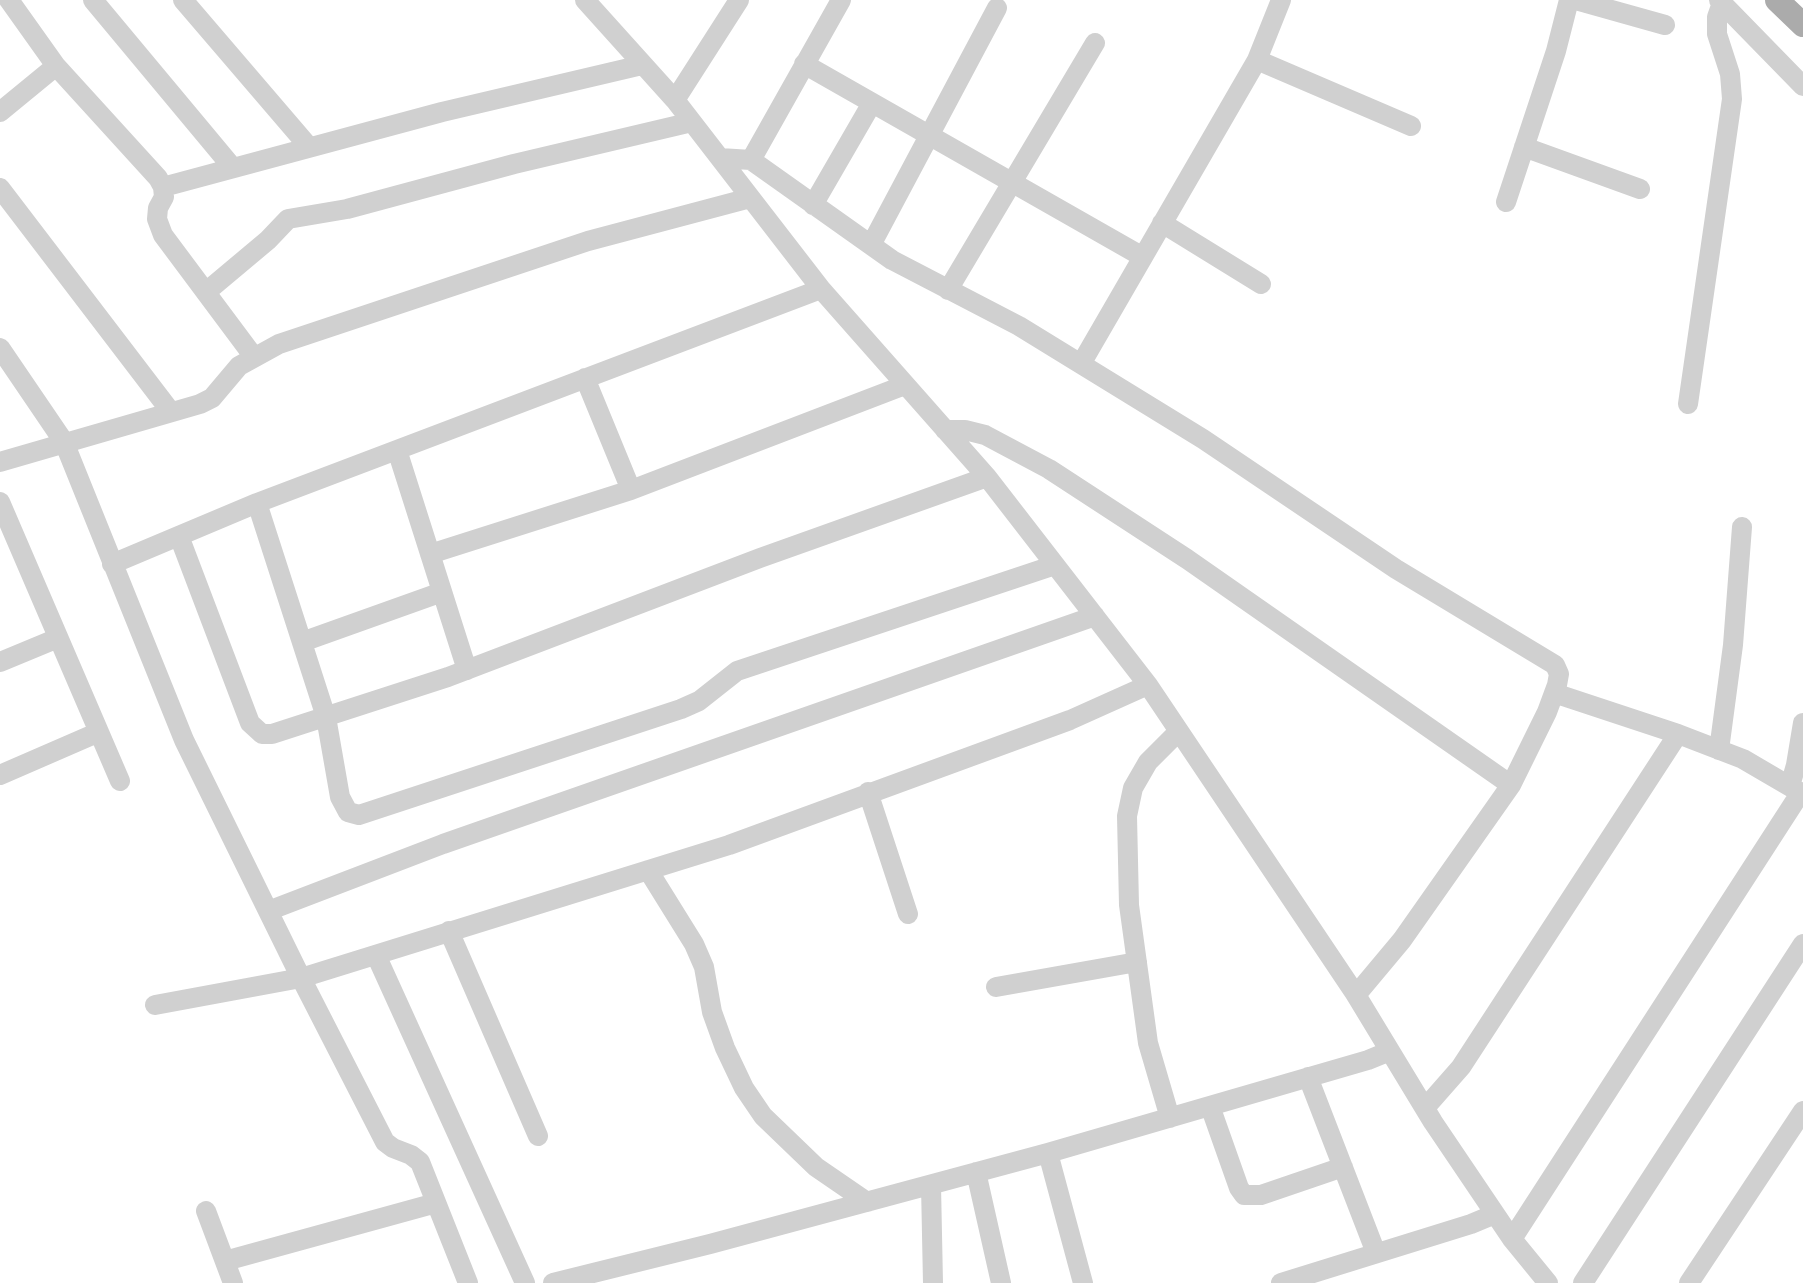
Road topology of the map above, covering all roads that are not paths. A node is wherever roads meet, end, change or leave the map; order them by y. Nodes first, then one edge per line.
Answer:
1 (9, 0) edge
2 (93, 0) edge
3 (183, 0) edge
4 (585, 0) edge
5 (739, 0) edge
6 (841, 0) edge
7 (1281, 0) edge
8 (1569, 0) edge
9 (1576, 0) edge
10 (1777, 0) edge
11 (1721, 1) edge
12 (997, 8) dead end
13 (1665, 25) dead end
14 (1803, 25) edge
15 (1095, 43) dead end
16 (1257, 60) junction
17 (804, 64) junction
18 (642, 65) junction
19 (56, 66) junction
20 (1803, 86) edge
21 (675, 100) junction
22 (872, 103) junction
23 (0, 112) edge
24 (692, 122) junction
25 (1411, 126) dead end
26 (930, 136) junction
27 (309, 147) junction
28 (1524, 147) junction
29 (720, 158) junction
30 (751, 160) junction
31 (233, 168) junction
32 (1013, 183) junction
33 (163, 187) junction
34 (0, 188) edge
35 (1640, 189) dead end
36 (750, 198) junction
37 (1506, 202) dead end
38 (813, 205) junction
39 (1162, 223) junction
40 (871, 245) junction
41 (1143, 257) junction
42 (1261, 284) dead end
43 (821, 289) junction
44 (948, 290) junction
45 (206, 292) junction
46 (0, 348) edge
47 (254, 357) junction
48 (1081, 364) junction
49 (585, 378) junction
50 (905, 385) junction
51 (1688, 404) dead end
52 (171, 412) junction
53 (945, 430) junction
54 (64, 442) junction
55 (397, 450) junction
56 (0, 462) edge
57 (987, 477) junction
58 (631, 490) junction
59 (0, 502) edge
60 (257, 503) junction
61 (1742, 527) dead end
62 (179, 536) junction
63 (20, 548) junction
64 (430, 554) junction
65 (0, 557) edge
66 (112, 564) junction
67 (1055, 565) junction
68 (442, 592) junction
69 (1095, 616) junction
70 (58, 638) junction
71 (302, 642) junction
72 (0, 662) edge
73 (467, 670) junction
74 (1148, 685) junction
75 (1554, 693) junction
76 (326, 717) junction
77 (1803, 723) edge
78 (1179, 731) junction
79 (99, 732) junction
80 (1678, 734) junction
81 (1719, 750) junction
82 (0, 775) edge
83 (120, 781) dead end
84 (1511, 785) junction
85 (1798, 790) edge
86 (868, 792) junction
87 (648, 870) junction
88 (268, 911) junction
89 (908, 914) dead end
90 (449, 931) junction
91 (1803, 944) edge
92 (376, 955) junction
93 (1137, 962) junction
94 (301, 978) junction
95 (996, 987) dead end
96 (1356, 995) junction
97 (155, 1005) dead end
98 (1390, 1051) junction
99 (1308, 1077) junction
100 (1210, 1106) junction
101 (1425, 1108) junction
102 (1803, 1111) edge
103 (1170, 1118) junction
104 (538, 1136) dead end
105 (1048, 1153) junction
106 (1343, 1167) junction
107 (976, 1172) junction
108 (931, 1185) junction
109 (867, 1202) junction
110 (436, 1203) junction
111 (206, 1211) dead end
112 (1495, 1214) junction
113 (1512, 1239) junction
114 (1376, 1253) junction
115 (225, 1261) junction
116 (624, 1275) edge
117 (233, 1283) edge
118 (468, 1283) edge
119 (525, 1283) edge
120 (553, 1283) edge
121 (933, 1283) edge
122 (1001, 1283) edge
123 (1083, 1283) edge
124 (1281, 1283) edge
125 (1548, 1283) edge
126 (1583, 1283) edge
127 (1689, 1283) edge

1 - 19 street
2 - 31 street
3 - 27 street
4 - 18 street
5 - 21 street
6 - 17 street
7 - 16 street
8 - 28 street
9 - 13 street
10 - 14 main road
11 - 20 street
11 - 51 street
12 - 26 street
15 - 32 street
16 - 25 street
16 - 39 street
17 - 22 street
17 - 30 street
18 - 21 street
18 - 27 street
19 - 23 street
19 - 33 street
21 - 24 street
22 - 26 street
22 - 38 street
24 - 29 street
24 - 45 street
26 - 32 street
26 - 40 street
27 - 31 street
28 - 35 street
28 - 37 street
29 - 30 street
29 - 36 street
30 - 38 street
31 - 33 street
32 - 41 street
32 - 44 street
33 - 45 street
34 - 52 street
36 - 43 street
36 - 47 street
38 - 40 street
39 - 41 street
39 - 42 street
40 - 44 street
41 - 48 street
43 - 49 street
43 - 50 street
44 - 48 street
45 - 47 street
46 - 54 street
47 - 52 street
48 - 75 street
49 - 55 street
49 - 58 street
50 - 53 street
50 - 58 street
52 - 54 street
53 - 57 street
53 - 84 street
54 - 56 street
54 - 66 street
55 - 60 street
55 - 64 street
57 - 67 street
57 - 73 street
58 - 64 street
59 - 63 street
60 - 62 street
60 - 71 street
61 - 81 street
62 - 66 street
62 - 76 street
63 - 65 street
63 - 70 street
64 - 68 street
66 - 88 street
67 - 69 street
67 - 76 street
68 - 71 street
68 - 73 street
69 - 74 street
69 - 88 street
70 - 72 street
70 - 79 street
71 - 76 street
73 - 76 street
74 - 78 street
74 - 86 street
75 - 80 street
75 - 84 street
77 - 85 street
78 - 93 street
78 - 96 street
79 - 82 street
79 - 83 street
80 - 81 street
80 - 101 street
81 - 85 street
84 - 96 street
85 - 113 street
86 - 87 street
86 - 89 street
87 - 90 street
87 - 109 street
88 - 94 street
90 - 92 street
90 - 104 street
91 - 126 street
92 - 94 street
92 - 119 street
93 - 95 street
93 - 103 street
94 - 97 street
94 - 110 street
96 - 98 street
98 - 99 street
98 - 101 street
99 - 100 street
99 - 106 street
100 - 103 street
100 - 106 street
101 - 112 street
102 - 127 street
103 - 105 street
105 - 107 street
105 - 123 street
106 - 114 street
107 - 108 street
107 - 122 street
108 - 109 street
108 - 121 street
109 - 116 street
110 - 115 street
110 - 118 street
111 - 115 street
112 - 113 street
112 - 114 street
113 - 125 street
114 - 124 street
115 - 117 street
116 - 120 street

